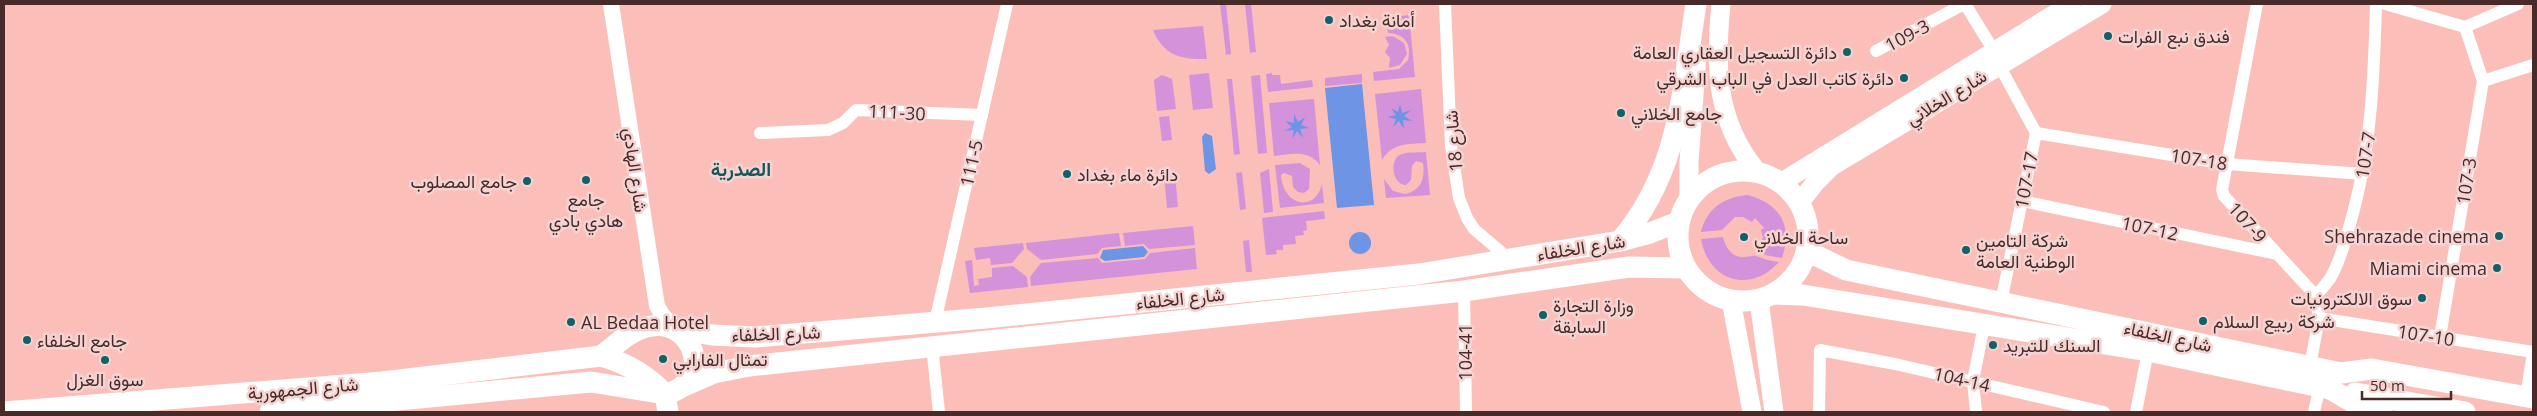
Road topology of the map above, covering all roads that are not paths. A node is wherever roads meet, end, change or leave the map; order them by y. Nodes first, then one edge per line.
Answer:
1 (611, 4) edge
2 (1007, 4) edge
3 (1445, 4) edge
4 (1696, 4) edge
5 (1700, 4) edge
6 (1721, 4) edge
7 (1965, 4) edge
8 (2071, 4) edge
9 (2102, 4) edge
10 (2257, 4) edge
11 (2376, 4) edge
12 (2385, 4) edge
13 (2518, 4) edge
14 (2423, 9) edge
15 (2464, 27) junction
16 (1876, 52) dead end
17 (1997, 58) junction
18 (2533, 65) edge
19 (2483, 81) junction
20 (982, 116) junction
21 (760, 133) dead end
22 (2036, 133) junction
23 (2228, 164) junction
24 (1756, 170) junction
25 (2363, 174) junction
26 (1782, 182) junction
27 (1689, 198) junction
28 (2022, 201) junction
29 (1800, 202) junction
30 (1678, 222) junction
31 (1620, 242) junction
32 (1807, 251) junction
33 (2277, 254) junction
34 (1508, 258) junction
35 (1685, 268) junction
36 (1464, 291) junction
37 (2316, 296) junction
38 (1766, 297) junction
39 (1731, 300) junction
40 (2001, 302) junction
41 (2319, 318) junction
42 (935, 322) junction
43 (1984, 326) junction
44 (676, 329) junction
45 (2440, 337) junction
46 (932, 346) junction
47 (2148, 351) junction
48 (2533, 352) edge
49 (601, 356) junction
50 (2310, 366) junction
51 (1973, 381) junction
52 (2334, 383) junction
53 (672, 398) edge
54 (2530, 402) edge
55 (4, 412) edge
56 (270, 412) edge
57 (939, 412) edge
58 (1466, 412) edge
59 (1752, 412) edge
60 (1774, 412) edge
61 (1820, 412) edge
62 (1976, 412) edge
63 (2100, 412) edge
64 (2136, 412) edge
65 (2314, 412) edge
66 (2382, 412) edge
67 (2465, 412) edge

1 - 44 street, شارع الهادي
2 - 20 street, 111-5
3 - 34 street, شارع 18
4 - 31 main road
5 - 27 main road
6 - 24 main road
7 - 16 street, 109-3
7 - 17 street, 107-17
8 - 17 main road, شارع الخلاني
9 - 17 main road, شارع الخلاني
10 - 23 street, 107-9
11 - 25 street, 107-7
12 - 14 street
13 - 15 street
14 - 15 street
15 - 19 street, 107-3
17 - 22 street, 107-17
17 - 26 main road, شارع الخلاني
17 - 29 main road, شارع الخلاني
18 - 19 street
19 - 45 street, 107-3
20 - 21 street, 111-30
20 - 42 street, 111-5
22 - 23 street, 107-18
22 - 28 street, 107-17
23 - 25 street, 107-18
23 - 33 street, 107-9
24 - 26 main road
24 - 27 main road
25 - 37 street, 107-7
26 - 29 main road
27 - 30 main road
28 - 33 street, 107-12
28 - 40 street, 107-17
29 - 32 main road
30 - 31 main road, شارع الخلفاء
30 - 35 main road
31 - 34 main road, شارع الخلفاء
32 - 38 main road
32 - 40 main road, شارع الخلفاء
33 - 37 street, 107-9
34 - 42 main road, شارع الخلفاء
35 - 36 main road, شارع الخلفاء
35 - 39 main road
36 - 46 main road, شارع الخلفاء
36 - 58 street, 104-41
37 - 41 street
38 - 39 main road
38 - 43 main road, شارع الخلفاء
38 - 60 main road
39 - 59 main road
40 - 50 main road, شارع الخلفاء
41 - 45 street, 107-10
41 - 50 street
42 - 44 main road, شارع الخلفاء
43 - 47 main road, شارع الخلفاء
43 - 51 street
44 - 49 main road, شارع الخلفاء
44 - 53 main road
45 - 48 street, 107-10
46 - 53 main road, شارع الخلفاء
46 - 57 street
47 - 52 main road, شارع الخلفاء
47 - 64 street
48 - 54 street
49 - 53 main road
49 - 55 main road, شارع الجمهورية
50 - 52 main road, شارع الخلفاء
51 - 61 street, 104-14
51 - 62 street
51 - 63 street, 104-14
52 - 54 main road, شارع الخلفاء
52 - 65 street
52 - 66 main road, شارع الخلفاء
52 - 67 main road
53 - 56 main road

